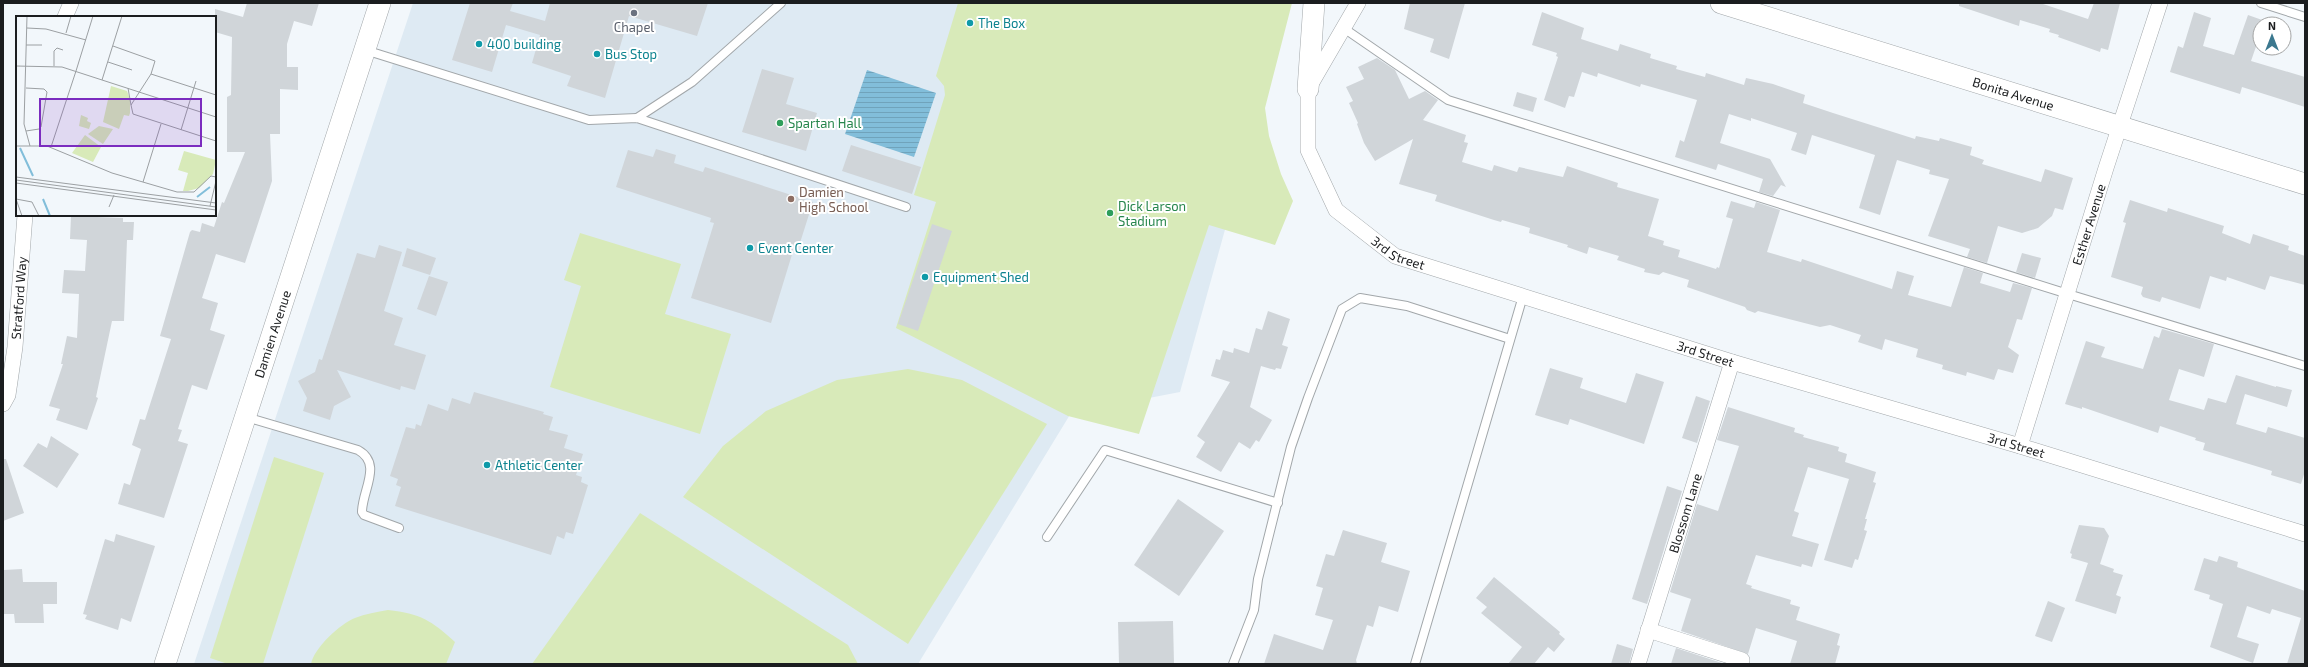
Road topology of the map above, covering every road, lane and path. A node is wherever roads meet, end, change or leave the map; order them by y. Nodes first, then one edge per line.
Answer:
1 (71, 3) edge
2 (380, 3) edge
3 (781, 3) edge
4 (1314, 3) edge
5 (1358, 3) edge
6 (1722, 3) edge
7 (2160, 3) edge
8 (2261, 3) edge
9 (65, 16) edge
10 (2305, 17) edge
11 (1342, 27) junction
12 (364, 50) junction
13 (1308, 89) junction
14 (636, 118) junction
15 (2120, 127) junction
16 (2305, 184) edge
17 (906, 207) dead end
18 (25, 216) edge
19 (2068, 294) junction
20 (1523, 296) junction
21 (1510, 339) junction
22 (1732, 362) junction
23 (2305, 366) edge
24 (3, 404) edge
25 (245, 417) junction
26 (2020, 446) junction
27 (1278, 503) junction
28 (399, 528) dead end
29 (2305, 534) edge
30 (1046, 537) dead end
31 (1648, 630) junction
32 (1742, 660) dead end
33 (165, 664) edge
34 (1233, 664) edge
35 (1415, 664) edge
36 (1638, 664) edge

1 - 9 street
2 - 12 main road, Damien Avenue
3 - 14 lane
4 - 13 main road
5 - 11 street, 3rd Street
6 - 15 main road, Bonita Avenue
7 - 15 street, Esther Avenue
8 - 10 lane
11 - 13 street, 3rd Street
11 - 19 lane
12 - 14 lane
12 - 25 main road, Damien Avenue
13 - 20 street, 3rd Street
14 - 17 lane
15 - 16 main road, Bonita Avenue
15 - 19 street, Esther Avenue
18 - 24 street, Stratford Way
19 - 23 lane
19 - 26 street, Esther Avenue
20 - 21 lane
20 - 22 street, 3rd Street
21 - 27 lane
21 - 35 lane
22 - 26 street, 3rd Street
22 - 31 street, Blossom Lane
25 - 28 lane
25 - 33 main road, Damien Avenue
26 - 29 street, 3rd Street
27 - 30 lane
27 - 34 lane
31 - 32 street
31 - 36 street, Blossom Lane

